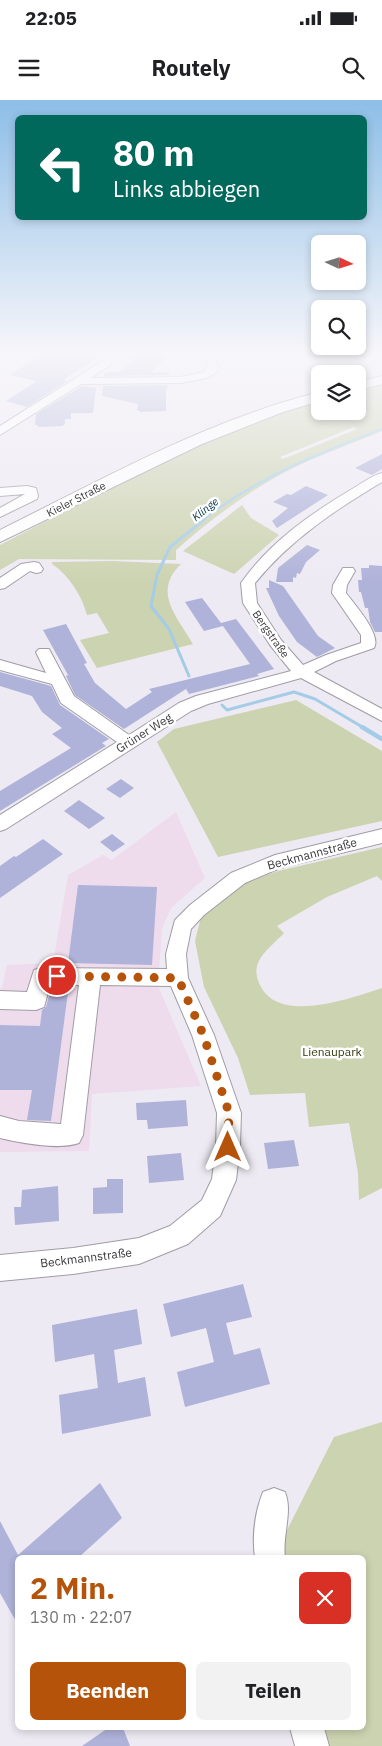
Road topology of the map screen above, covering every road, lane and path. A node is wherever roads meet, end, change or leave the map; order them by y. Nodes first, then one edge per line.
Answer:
1 (195, 432) edge
2 (216, 432) edge
3 (382, 477) edge
4 (0, 492) edge
5 (0, 513) edge
6 (0, 528) edge
7 (0, 537) edge
8 (36, 569) dead end
9 (348, 572) dead end
10 (0, 585) edge
11 (44, 652) dead end
12 (0, 665) edge
13 (300, 671) junction
14 (58, 681) junction
15 (382, 716) edge
16 (128, 742) junction
17 (0, 824) edge
18 (382, 836) edge
19 (90, 977) junction
20 (178, 978) junction
21 (0, 1000) edge
22 (0, 1127) edge
23 (0, 1268) edge
24 (274, 1503) dead end
25 (270, 1555) edge
26 (308, 1730) edge
27 (312, 1746) edge

1 - 6 main road, Kieler Straße
2 - 7 main road, Kieler Straße
3 - 13 street, Bergstraße
4 - 5 street
8 - 10 street
9 - 13 street, Grüner Weg
11 - 14 street
12 - 14 street
13 - 15 street, Bergstraße
13 - 16 street, Grüner Weg
14 - 16 street
16 - 17 street, Grüner Weg
18 - 20 street, Beckmannstraße
19 - 20 street
19 - 21 street
19 - 22 street
20 - 23 street, Beckmannstraße
24 - 25 street
26 - 27 street

